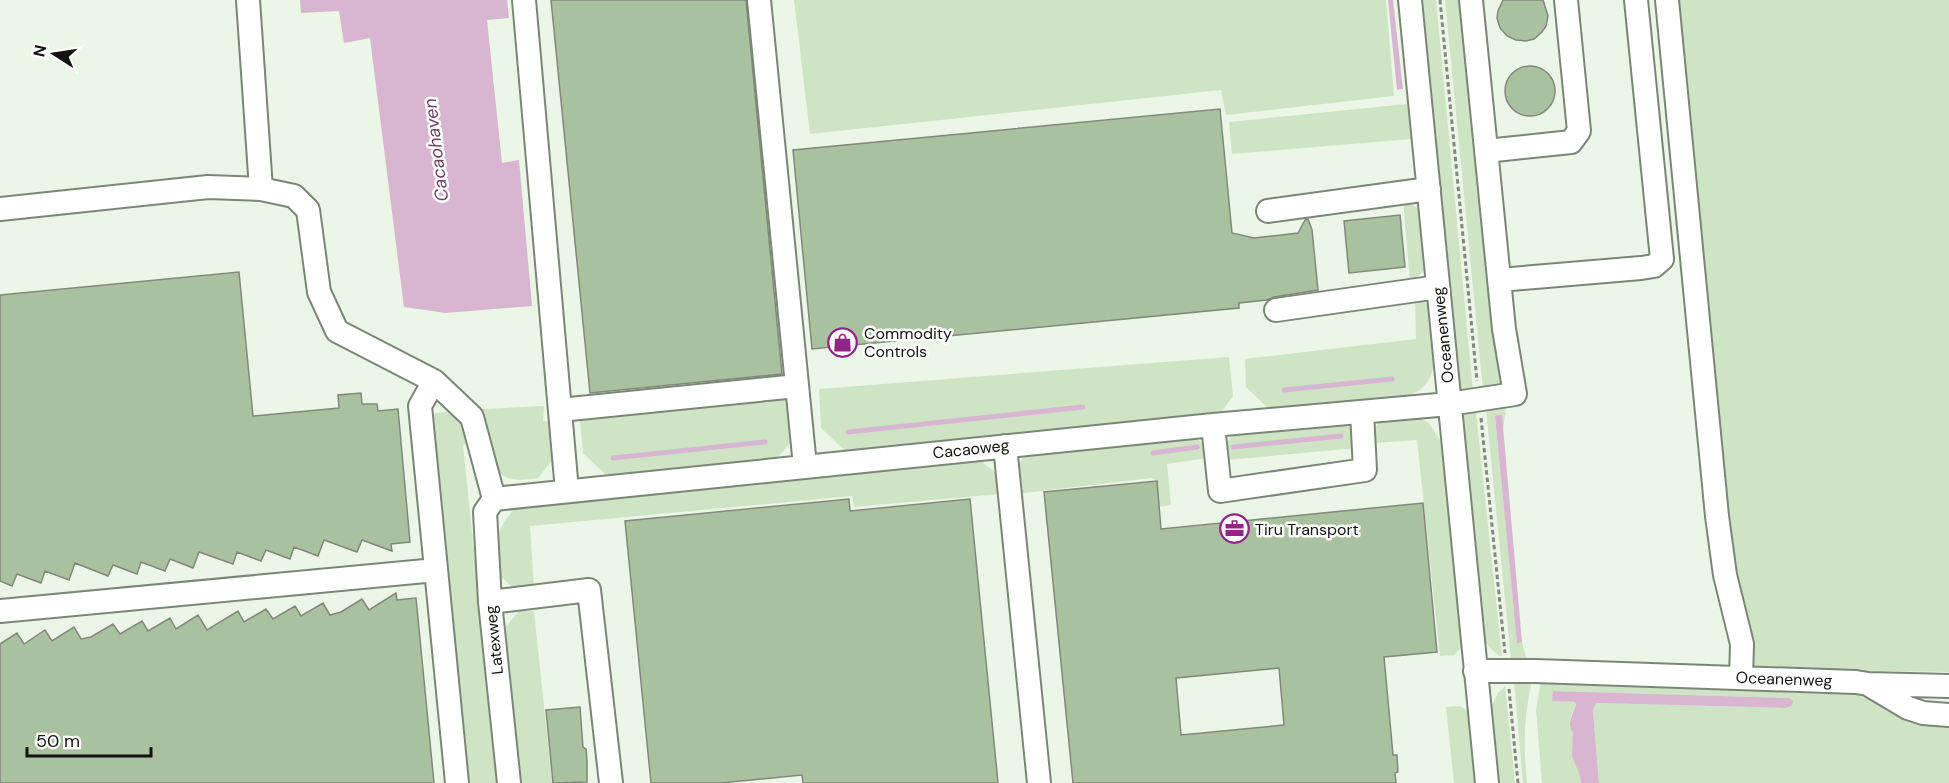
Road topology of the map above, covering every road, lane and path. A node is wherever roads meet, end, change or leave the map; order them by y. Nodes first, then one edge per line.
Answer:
1 (248, 0) edge
2 (524, 0) edge
3 (759, 0) edge
4 (1410, 0) edge
5 (1471, 0) edge
6 (1566, 0) edge
7 (1636, 0) edge
8 (1667, 0) edge
9 (1486, 151) junction
10 (261, 189) junction
11 (1429, 189) junction
12 (0, 210) edge
13 (1268, 211) dead end
14 (1499, 280) junction
15 (1438, 287) junction
16 (1276, 310) dead end
17 (434, 381) junction
18 (797, 386) junction
19 (1449, 404) junction
20 (560, 410) junction
21 (1362, 412) junction
22 (1213, 425) junction
23 (1005, 446) junction
24 (805, 466) junction
25 (567, 491) junction
26 (494, 499) junction
27 (436, 570) junction
28 (490, 602) junction
29 (0, 611) edge
30 (1475, 670) junction
31 (1741, 678) junction
32 (1868, 684) junction
33 (1949, 686) edge
34 (1949, 715) edge
35 (457, 783) edge
36 (509, 783) edge
37 (611, 783) edge
38 (1039, 783) edge
39 (1487, 783) edge

1 - 10 street
2 - 20 street
3 - 18 street
4 - 11 street, Oceanenweg
5 - 9 street
6 - 9 street
7 - 14 street
8 - 31 street
9 - 14 street
10 - 12 street
10 - 17 street
11 - 13 street
11 - 15 street, Oceanenweg
14 - 19 street, Cacaoweg
15 - 16 street
15 - 19 street, Oceanenweg
17 - 26 street
17 - 27 street
18 - 20 street
18 - 24 street
19 - 21 street, Cacaoweg
19 - 30 street, Oceanenweg
20 - 25 street
21 - 22 street, Cacaoweg
21 - 22 street
22 - 23 street, Cacaoweg
23 - 24 street, Cacaoweg
23 - 38 street
24 - 25 street, Cacaoweg
25 - 26 street, Cacaoweg
26 - 28 street, Latexweg
27 - 29 street
27 - 35 street
28 - 36 street, Latexweg
28 - 37 street
30 - 31 street, Oceanenweg
30 - 39 street, Oceanenweg
31 - 32 street, Oceanenweg
32 - 33 street, Oceanenweg
32 - 34 street

